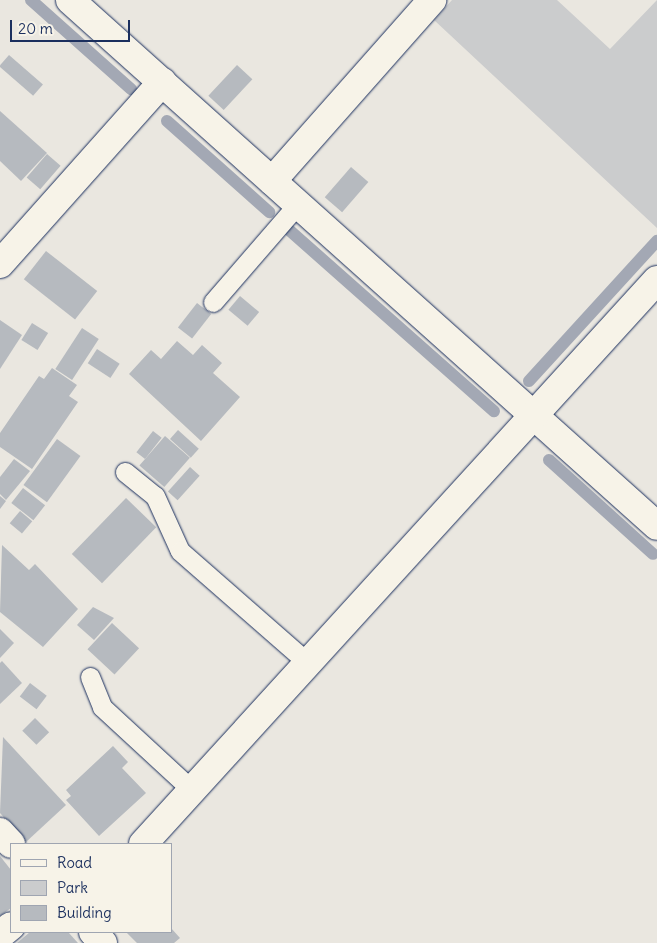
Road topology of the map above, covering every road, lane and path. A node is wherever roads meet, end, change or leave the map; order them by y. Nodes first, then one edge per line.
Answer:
1 (70, 0) edge
2 (432, 0) edge
3 (162, 82) junction
4 (272, 181) junction
5 (298, 204) junction
6 (0, 264) edge
7 (657, 280) edge
8 (213, 302) dead end
9 (534, 417) junction
10 (124, 472) dead end
11 (657, 526) edge
12 (309, 664) junction
13 (90, 677) dead end
14 (192, 790) junction
15 (0, 832) edge
16 (10, 843) edge
17 (144, 843) edge
18 (10, 927) edge
19 (94, 933) edge
20 (0, 935) edge
21 (103, 943) edge

1 - 3 street
2 - 4 street
3 - 4 street
3 - 6 street
4 - 5 street
5 - 8 lane
5 - 9 street
7 - 9 street
9 - 11 street
9 - 12 street
10 - 12 lane
12 - 14 street
13 - 14 lane
14 - 17 street
15 - 16 street
18 - 20 street
19 - 21 street

